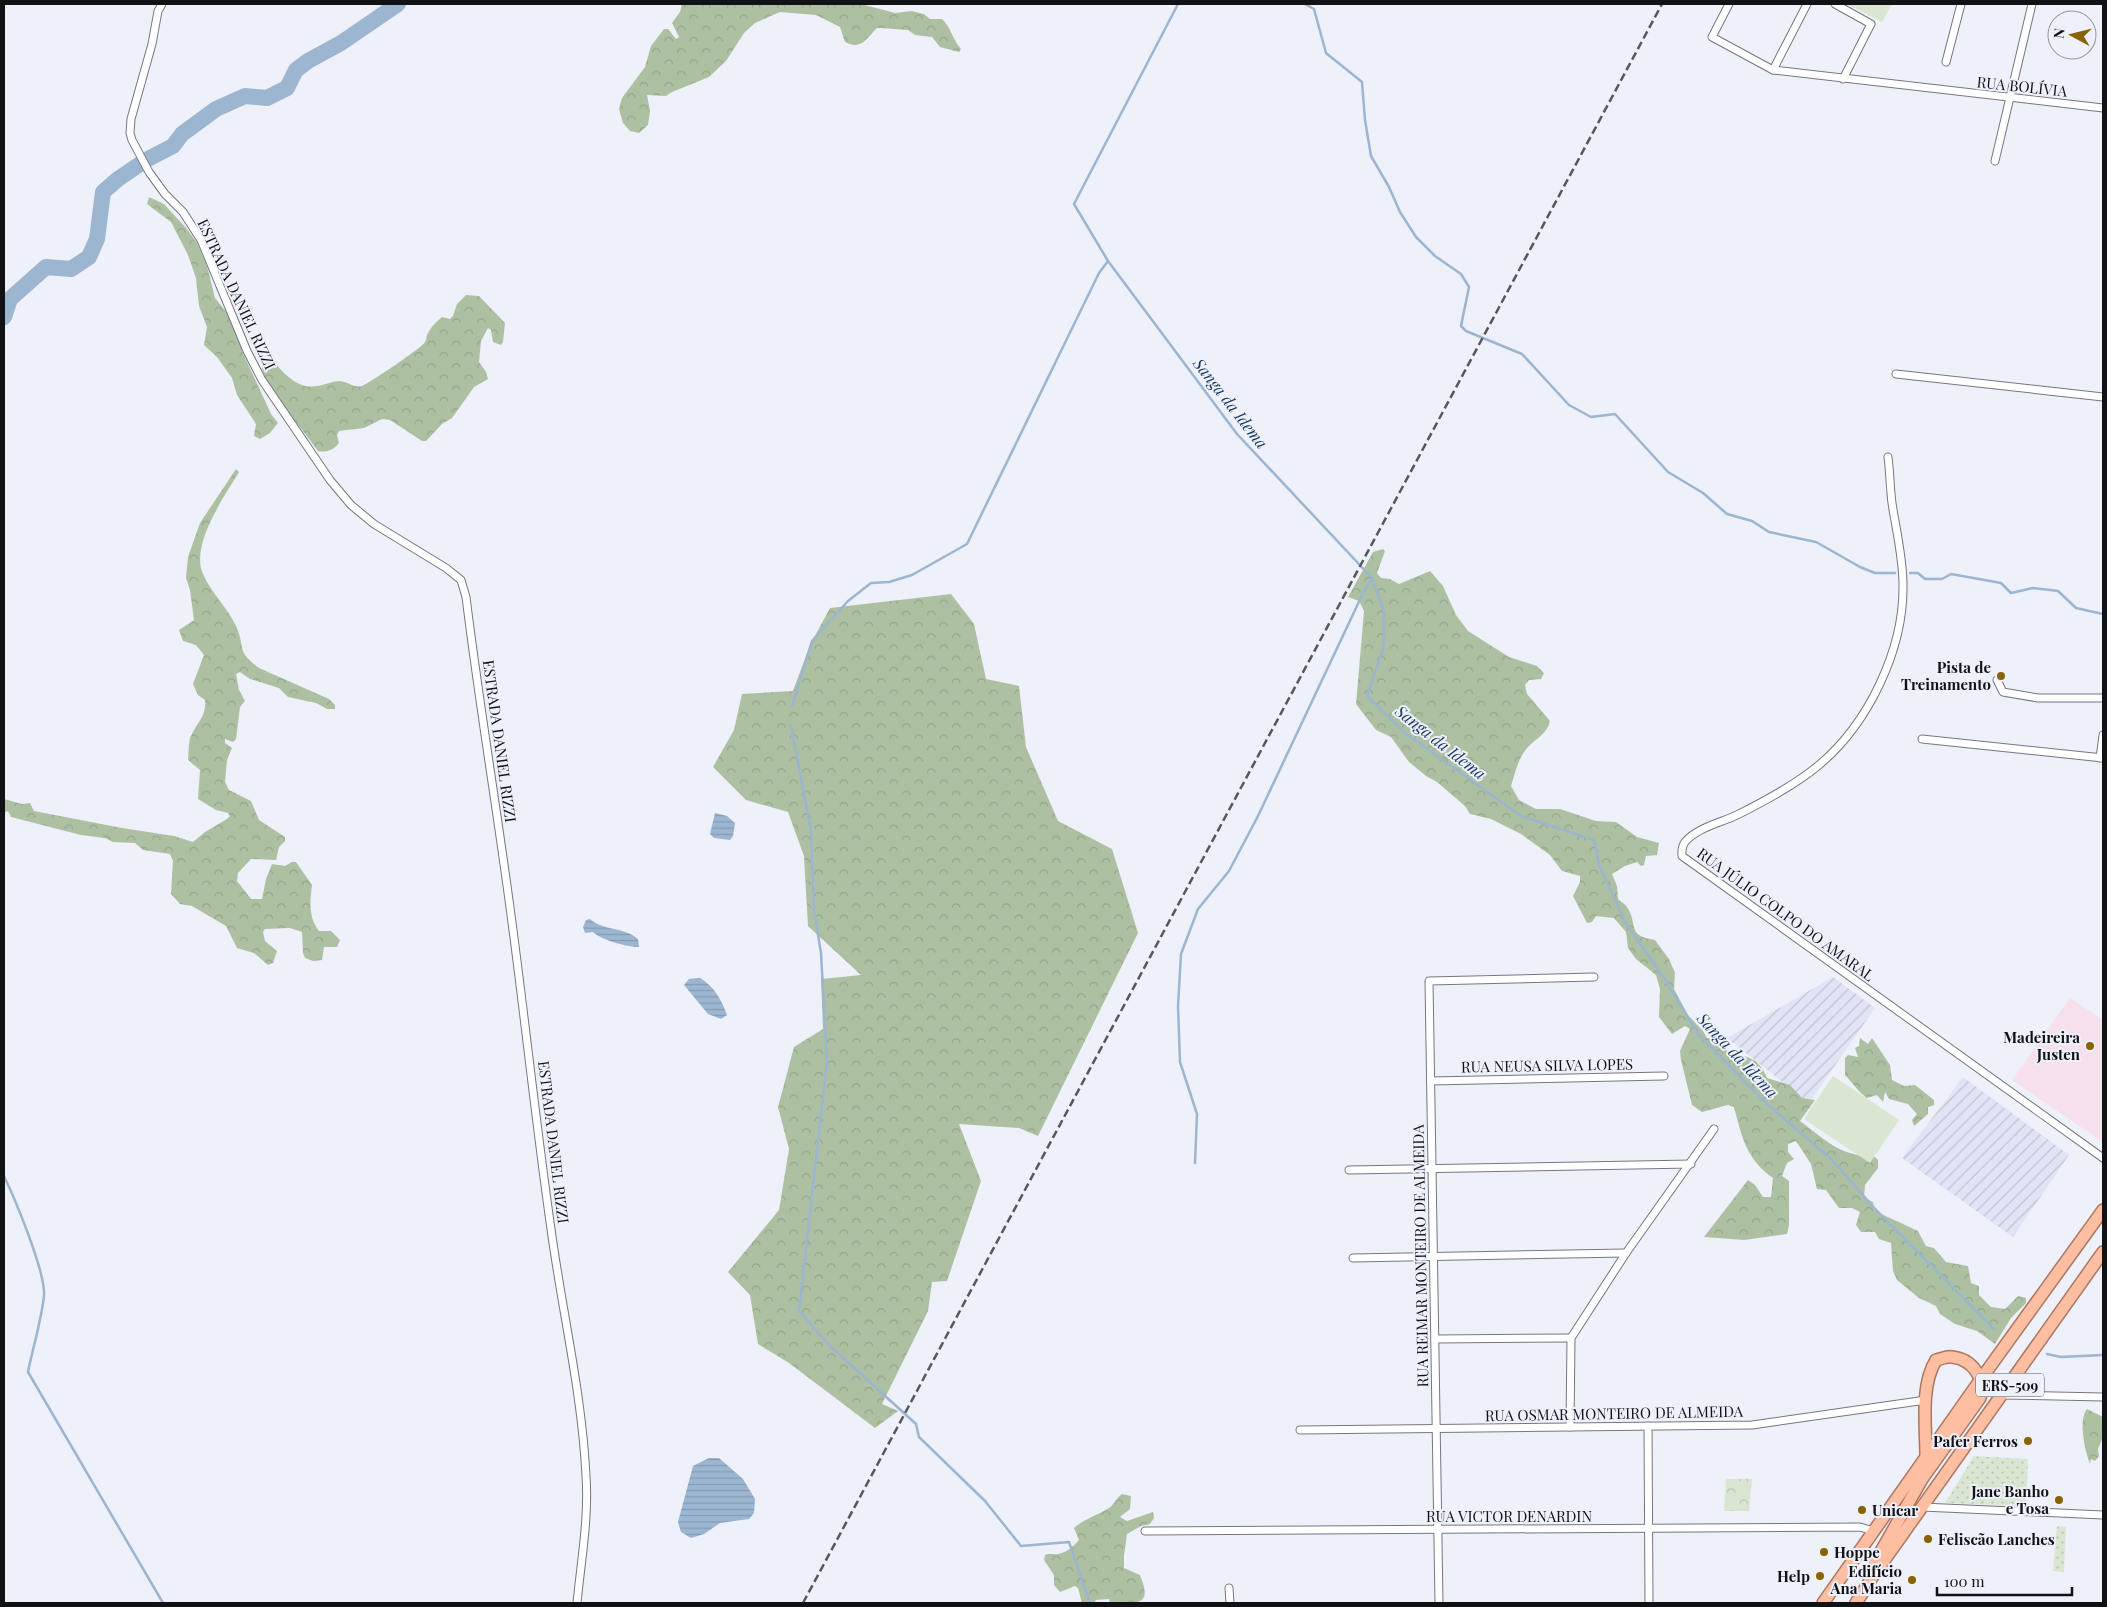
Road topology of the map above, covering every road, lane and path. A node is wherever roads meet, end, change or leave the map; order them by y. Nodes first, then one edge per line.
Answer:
1 (162, 4) edge
2 (1729, 4) edge
3 (1807, 4) edge
4 (1835, 4) edge
5 (1961, 4) edge
6 (2032, 4) edge
7 (1946, 62) dead end
8 (1773, 70) junction
9 (1843, 79) junction
10 (2009, 98) junction
11 (2103, 108) edge
12 (1995, 161) dead end
13 (1896, 374) dead end
14 (2103, 397) edge
15 (1888, 457) dead end
16 (1997, 680) dead end
17 (2103, 698) edge
18 (2103, 735) edge
19 (1922, 739) dead end
20 (2102, 758) edge
21 (1594, 977) dead end
22 (1664, 1076) dead end
23 (1431, 1081) junction
24 (1714, 1129) dead end
25 (2103, 1158) edge
26 (1691, 1164) junction
27 (1432, 1167) junction
28 (1349, 1170) dead end
29 (2103, 1210) edge
30 (2103, 1252) edge
31 (1626, 1253) junction
32 (1353, 1258) dead end
33 (1434, 1258) junction
34 (1571, 1338) junction
35 (1435, 1339) junction
36 (1980, 1379) junction
37 (2003, 1395) junction
38 (2103, 1398) edge
39 (1926, 1400) junction
40 (1648, 1426) junction
41 (1570, 1427) junction
42 (1436, 1428) junction
43 (1300, 1430) dead end
44 (1926, 1456) junction
45 (1922, 1507) junction
46 (2103, 1515) edge
47 (1649, 1529) junction
48 (1438, 1530) junction
49 (1145, 1531) dead end
50 (1873, 1531) junction
51 (1873, 1576) junction
52 (1230, 1588) dead end
53 (577, 1603) edge
54 (1230, 1603) edge
55 (1439, 1603) edge
56 (1650, 1603) edge
57 (1823, 1603) edge
58 (1856, 1603) edge

1 - 53 street, ESTRADA DANIEL RIZZI
2 - 8 street
3 - 8 street
4 - 9 street
5 - 7 street
6 - 10 street
8 - 9 street, RUA BOLÍVIA
9 - 10 street, RUA BOLÍVIA
10 - 11 street, RUA BOLÍVIA
10 - 12 street
13 - 14 street
15 - 25 street, RUA JÚLIO COLPO DO AMARAL
16 - 17 street
18 - 20 street
19 - 20 street
21 - 23 street, RUA REIMAR MONTEIRO DE ALMEIDA
22 - 23 street, RUA NEUSA SILVA LOPES
23 - 27 street, RUA REIMAR MONTEIRO DE ALMEIDA
24 - 26 street
26 - 27 street
26 - 31 street
27 - 28 street
27 - 33 street, RUA REIMAR MONTEIRO DE ALMEIDA
29 - 36 highway, ERS-509
30 - 37 highway, ERS-509
31 - 33 street
31 - 34 street
32 - 33 street
33 - 35 street, RUA REIMAR MONTEIRO DE ALMEIDA
34 - 35 street
34 - 41 street
35 - 42 street, RUA REIMAR MONTEIRO DE ALMEIDA
36 - 39 highway, ERS-509
36 - 44 highway, ERS-509
36 - 51 highway, ERS-509
37 - 38 street
37 - 45 highway, ERS-509
39 - 40 street, RUA OSMAR MONTEIRO DE ALMEIDA
39 - 44 highway, ERS-509
40 - 41 street, RUA OSMAR MONTEIRO DE ALMEIDA
40 - 47 street
41 - 42 street, RUA OSMAR MONTEIRO DE ALMEIDA
42 - 43 street, RUA OSMAR MONTEIRO DE ALMEIDA
42 - 48 street, RUA REIMAR MONTEIRO DE ALMEIDA
44 - 50 highway, ERS-509
45 - 46 street
45 - 51 highway, ERS-509
47 - 48 street, RUA VICTOR DENARDIN
47 - 50 street, RUA VICTOR DENARDIN
47 - 56 street
48 - 49 street, RUA VICTOR DENARDIN
48 - 55 street, RUA REIMAR MONTEIRO DE ALMEIDA
50 - 57 highway, ERS-509
51 - 58 highway, ERS-509
52 - 54 street

